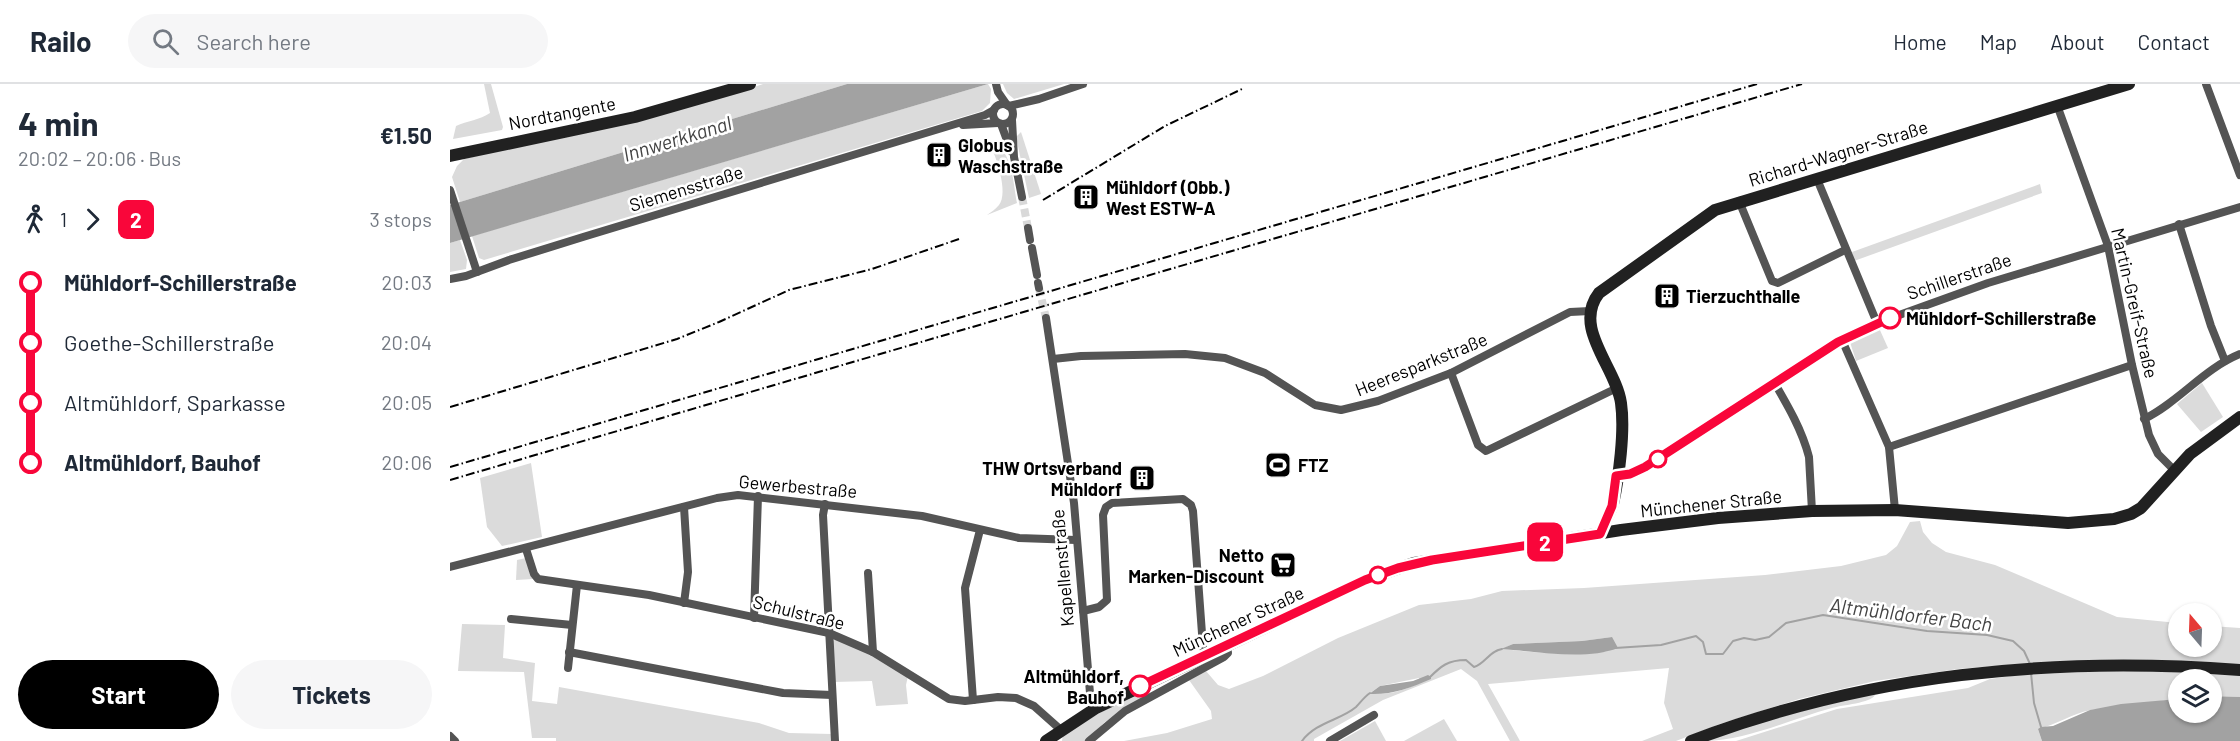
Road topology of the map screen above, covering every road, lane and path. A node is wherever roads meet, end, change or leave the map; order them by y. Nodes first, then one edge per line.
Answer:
1 (750, 84) edge
2 (1083, 84) edge
3 (2128, 84) edge
4 (2206, 84) edge
5 (997, 88) edge
6 (1039, 99) junction
7 (1008, 105) junction
8 (2057, 105) junction
9 (995, 108) junction
10 (1012, 118) junction
11 (999, 124) junction
12 (933, 130) junction
13 (450, 156) edge
14 (1014, 157) junction
15 (2240, 175) edge
16 (1817, 179) junction
17 (450, 190) edge
18 (1022, 197) tunnel mouth
19 (1739, 201) junction
20 (2240, 207) edge
21 (2179, 224) junction
22 (1028, 228) tunnel mouth
23 (2108, 246) junction
24 (1845, 250) junction
25 (477, 272) junction
26 (450, 279) edge
27 (1038, 282) tunnel mouth
28 (1590, 312) junction
29 (1046, 318) tunnel mouth
30 (1877, 323) junction
31 (1842, 340) junction
32 (2240, 354) edge
33 (1053, 359) junction
34 (2225, 362) junction
35 (2132, 365) junction
36 (1451, 373) junction
37 (1774, 382) junction
38 (1617, 388) junction
39 (2240, 417) edge
40 (2144, 418) junction
41 (1889, 447) junction
42 (2174, 470) junction
43 (1616, 476) junction
44 (758, 496) junction
45 (825, 504) junction
46 (1612, 506) junction
47 (684, 507) junction
48 (1895, 510) junction
49 (1812, 511) junction
50 (981, 530) junction
51 (1621, 530) junction
52 (1600, 534) junction
53 (1076, 540) junction
54 (526, 549) junction
55 (450, 567) edge
56 (868, 573) dead end
57 (578, 585) junction
58 (684, 603) junction
59 (1083, 611) junction
60 (754, 618) junction
61 (512, 619) dead end
62 (572, 625) junction
63 (829, 633) junction
64 (1227, 645) junction
65 (569, 652) junction
66 (873, 652) junction
67 (1205, 655) junction
68 (568, 668) dead end
69 (2240, 670) edge
70 (832, 695) junction
71 (973, 700) junction
72 (1096, 708) junction
73 (1374, 716) dead end
74 (1061, 730) junction
75 (450, 736) edge
76 (455, 741) edge
77 (835, 741) edge
78 (1046, 741) edge
79 (1089, 741) edge
80 (1330, 741) edge
81 (1691, 741) edge

1 - 13 street, Nordtangente
2 - 6 street
3 - 8 street, Richard-Wagner-Straße
4 - 15 street
5 - 7 street
5 - 9 street
6 - 7 street
6 - 10 street
7 - 9 street
7 - 10 street
8 - 16 street, Richard-Wagner-Straße
8 - 23 street, Martin-Greif-Straße
9 - 11 street
9 - 12 street, Siemensstraße
10 - 11 street
10 - 14 street
11 - 12 street, Siemensstraße
11 - 14 street
12 - 25 street, Siemensstraße
14 - 18 street
16 - 19 street, Richard-Wagner-Straße
16 - 24 street
17 - 25 street
19 - 24 street
19 - 28 street, Richard-Wagner-Straße
20 - 21 street, Schillerstraße
21 - 23 street, Schillerstraße
21 - 34 street
22 - 27 street
23 - 30 street, Schillerstraße
23 - 35 street, Martin-Greif-Straße
24 - 30 street
25 - 26 street, Siemensstraße
28 - 36 street, Heeresparkstraße
28 - 38 street
29 - 33 street, Kapellenstraße
30 - 31 street, Schillerstraße
31 - 37 street, Schillerstraße
31 - 41 street
32 - 34 street
33 - 36 street, Heeresparkstraße
33 - 53 street, Kapellenstraße
34 - 40 street
35 - 40 street, Martin-Greif-Straße
35 - 41 street
36 - 38 street
37 - 43 street, Schillerstraße
37 - 49 street
38 - 43 street
39 - 42 street, Münchener Straße
40 - 42 street, Martin-Greif-Straße
41 - 48 street
42 - 48 street, Münchener Straße
43 - 46 street
44 - 45 street, Gewerbestraße
44 - 47 street, Gewerbestraße
44 - 60 street
45 - 50 street, Gewerbestraße
45 - 63 street
46 - 51 street
46 - 52 street
47 - 54 street, Gewerbestraße
47 - 58 street
48 - 49 street, Münchener Straße
49 - 51 street, Münchener Straße
50 - 53 street, Gewerbestraße
50 - 71 street
51 - 52 street, Münchener Straße
52 - 64 street, Münchener Straße
53 - 59 street, Kapellenstraße
54 - 55 street, Gewerbestraße
54 - 57 street, Schulstraße
56 - 66 street
57 - 58 street, Schulstraße
57 - 62 street
58 - 60 street, Schulstraße
59 - 67 street
59 - 72 street, Kapellenstraße
60 - 63 street, Schulstraße
61 - 62 street
62 - 65 street
63 - 66 street, Schulstraße
63 - 70 street
64 - 67 street, Münchener Straße
64 - 79 street
65 - 68 street
65 - 70 street
66 - 71 street, Schulstraße
67 - 72 street, Münchener Straße
69 - 81 street
70 - 77 street
71 - 74 street, Schulstraße
72 - 74 street, Münchener Straße
73 - 80 street
74 - 78 street, Münchener Straße
75 - 76 street

